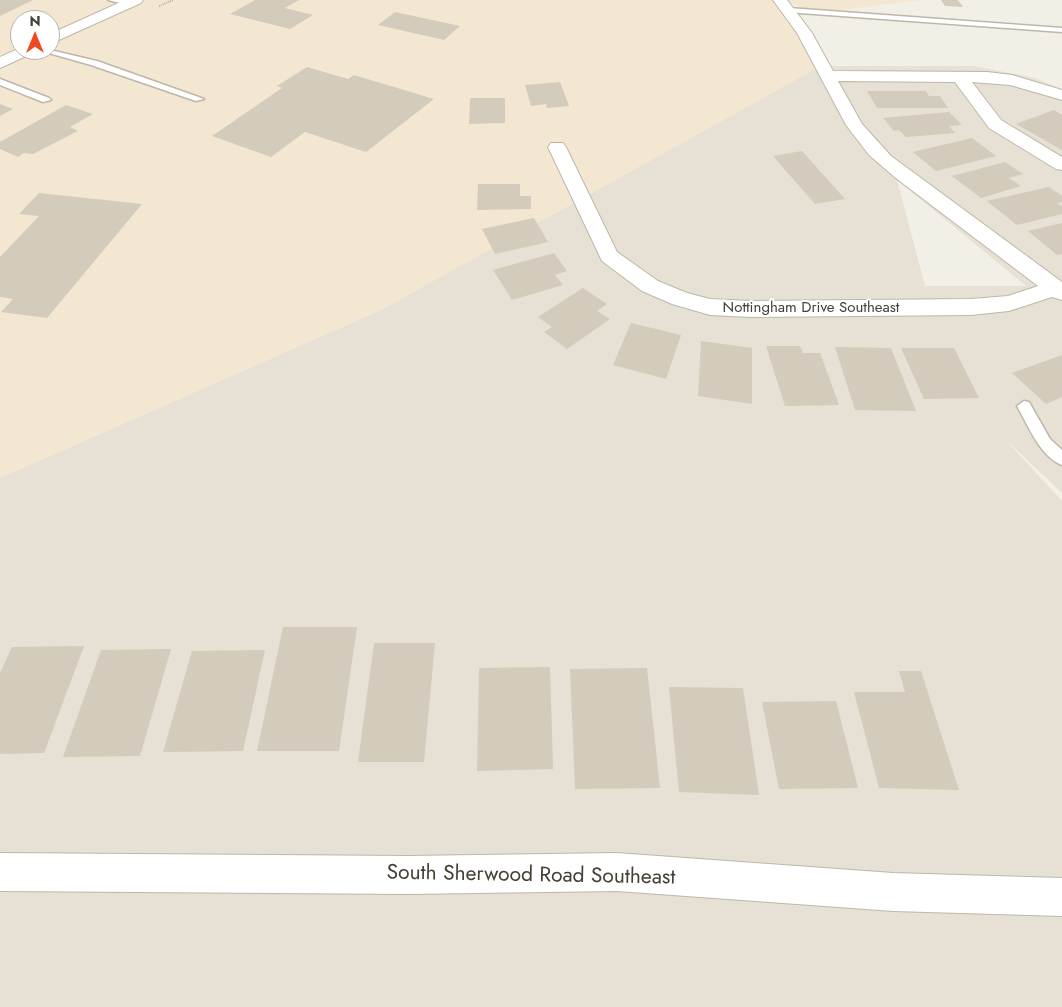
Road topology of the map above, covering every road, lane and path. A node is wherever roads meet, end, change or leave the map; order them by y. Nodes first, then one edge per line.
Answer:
1 (112, 0) edge
2 (132, 2) edge
3 (785, 5) edge
4 (1062, 30) edge
5 (60, 35) edge
6 (60, 54) edge
7 (828, 76) junction
8 (959, 76) junction
9 (0, 82) edge
10 (1062, 96) edge
11 (199, 99) dead end
12 (46, 100) dead end
13 (556, 147) dead end
14 (1062, 165) edge
15 (1059, 291) edge
16 (1024, 406) dead end
17 (1062, 459) edge
18 (0, 872) edge
19 (1062, 897) edge

1 - 2 lane
2 - 5 street
3 - 4 lane
3 - 7 street
6 - 11 lane
7 - 8 street
7 - 15 street
8 - 10 street
8 - 14 street
9 - 12 lane
13 - 15 street, Nottingham Drive Southeast
16 - 17 lane
18 - 19 street, South Sherwood Road Southeast

